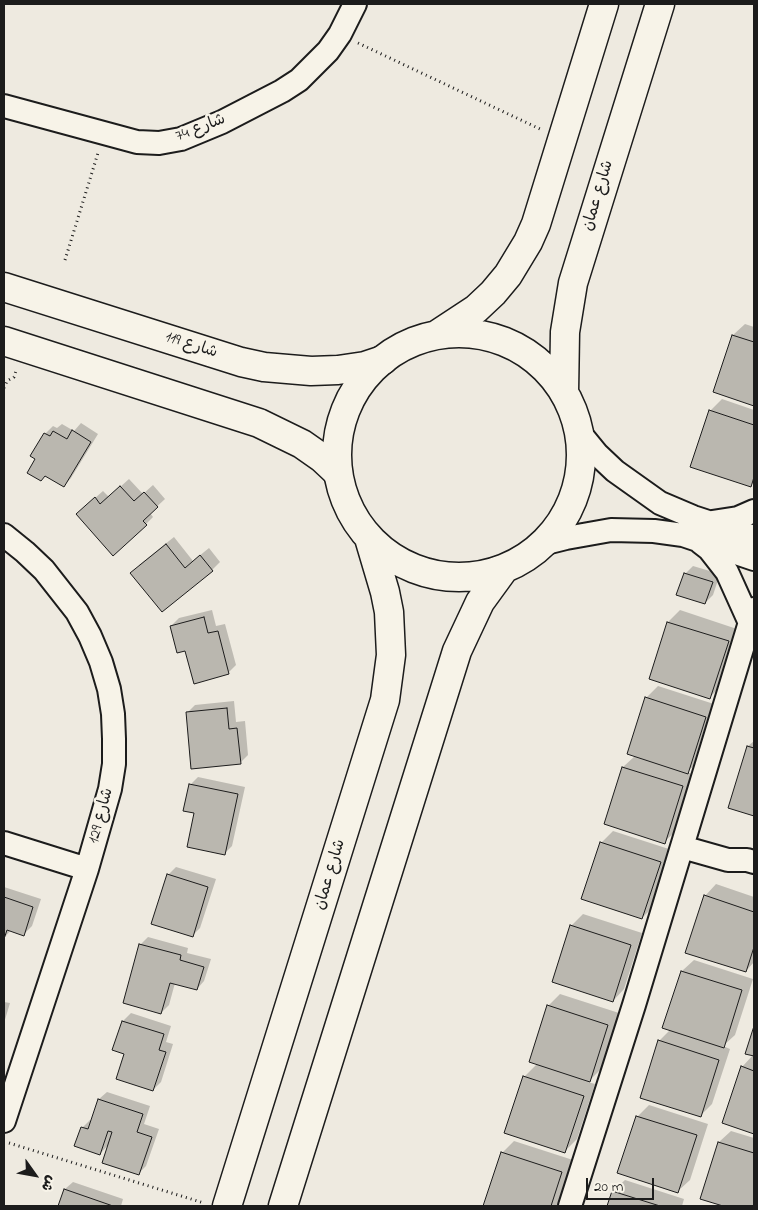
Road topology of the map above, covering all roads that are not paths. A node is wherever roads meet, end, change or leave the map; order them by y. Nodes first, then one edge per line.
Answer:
1 (355, 4) edge
2 (604, 4) edge
3 (660, 4) edge
4 (4, 106) edge
5 (4, 287) edge
6 (437, 335) junction
7 (4, 340) edge
8 (383, 360) junction
9 (564, 393) junction
10 (580, 432) junction
11 (338, 473) junction
12 (754, 511) edge
13 (703, 531) junction
14 (4, 535) edge
15 (754, 537) edge
16 (369, 538) junction
17 (542, 544) junction
18 (754, 559) edge
19 (504, 568) junction
20 (752, 616) edge
21 (684, 840) junction
22 (4, 843) edge
23 (751, 861) edge
24 (87, 869) junction
25 (4, 1121) edge
26 (217, 1205) edge
27 (283, 1206) edge
28 (570, 1206) edge

1 - 4 street, شارع 74
2 - 6 main road
3 - 9 main road, شارع عمان
5 - 8 main road, شارع 119
6 - 8 main road
6 - 9 main road
7 - 11 main road
8 - 11 main road
9 - 10 main road
10 - 13 street
10 - 17 main road
11 - 16 main road
12 - 13 street
13 - 15 street
13 - 17 street
13 - 18 street
13 - 20 street
14 - 24 street, شارع 129
16 - 19 main road
16 - 26 main road, شارع عمان
17 - 19 main road
19 - 27 main road
20 - 21 street
21 - 23 street
21 - 28 street
22 - 24 street
24 - 25 street, شارع 129

